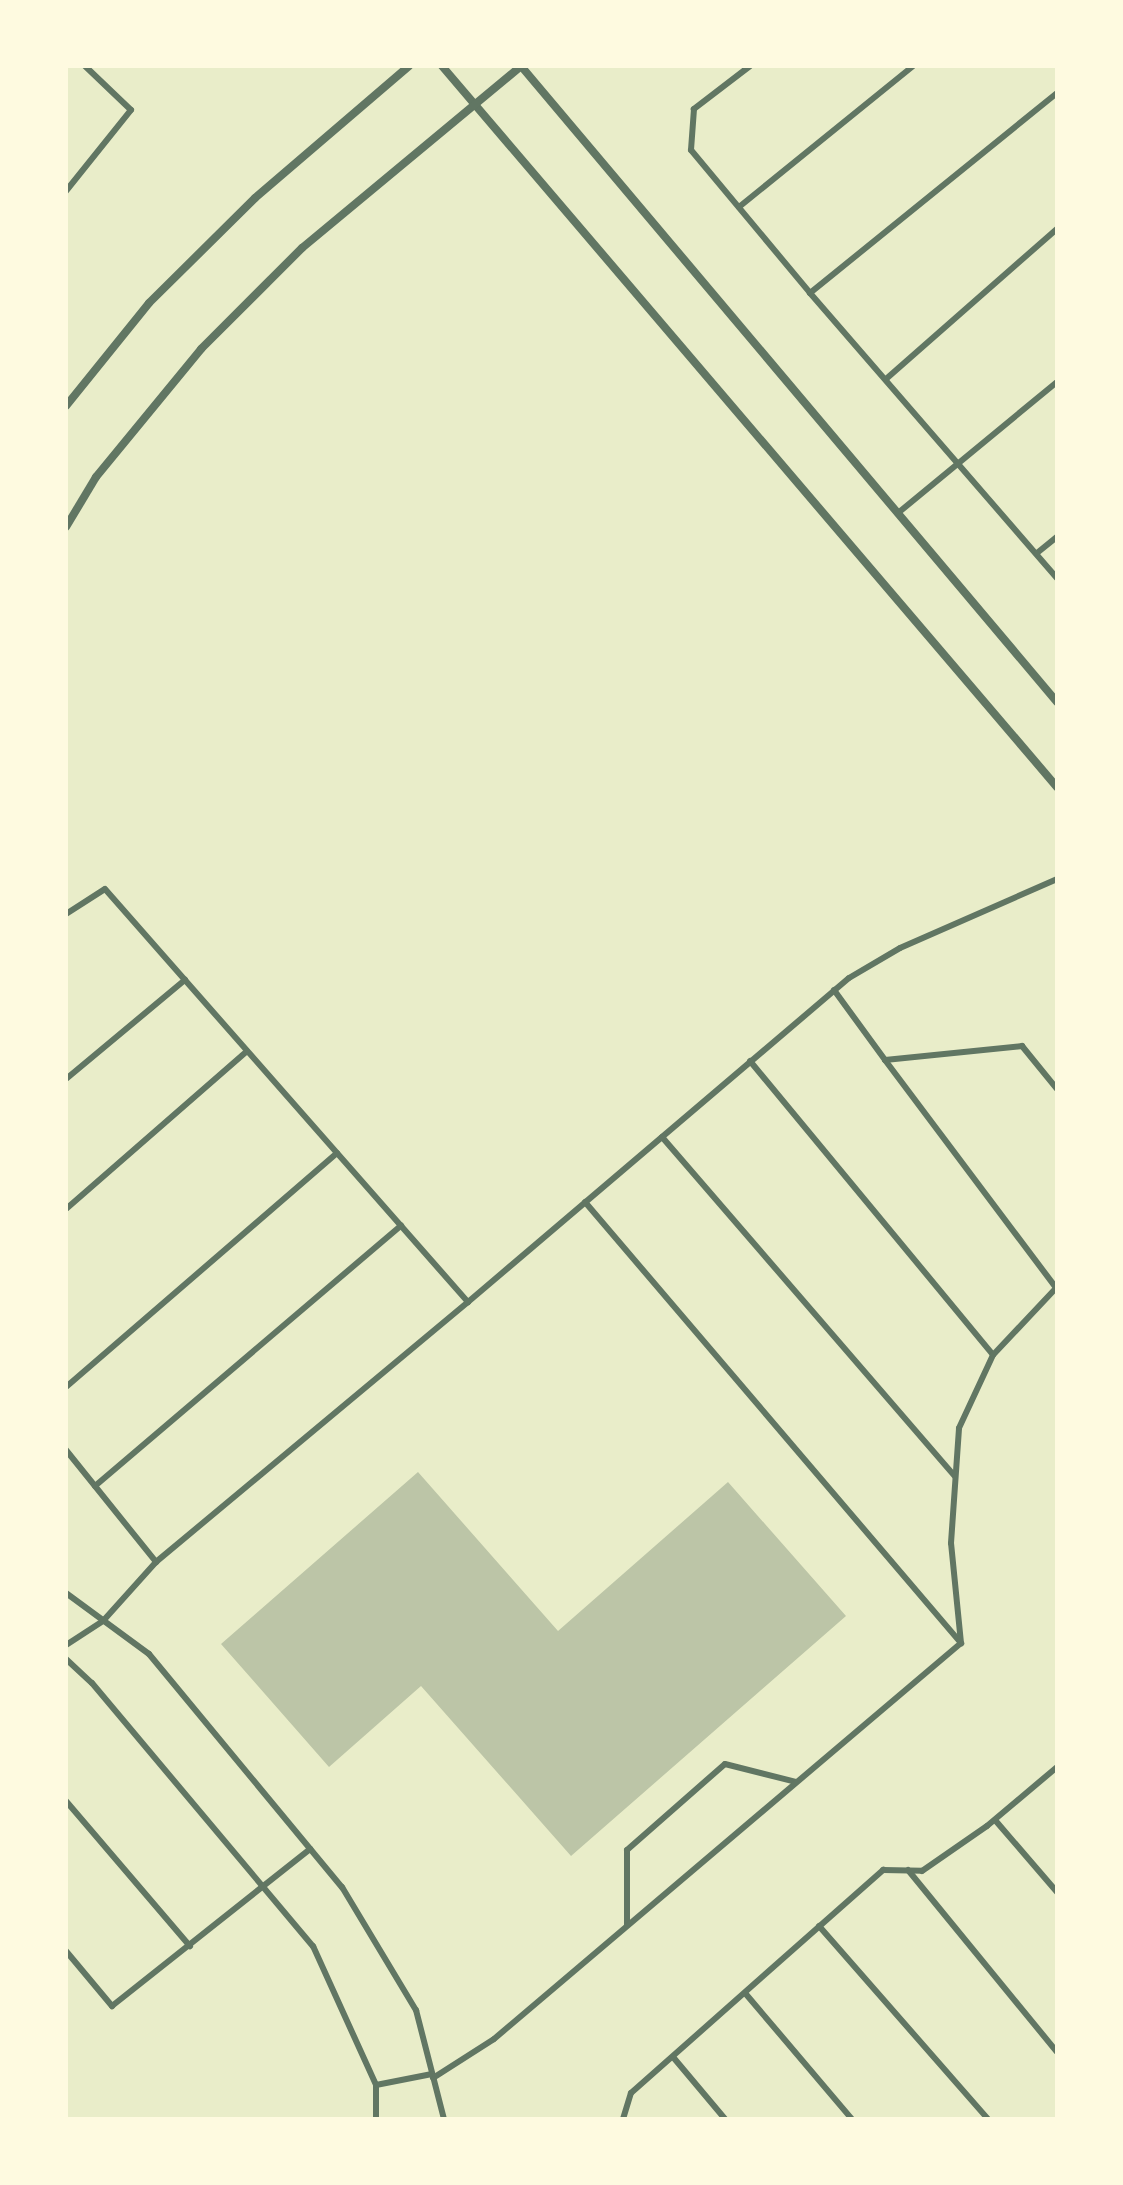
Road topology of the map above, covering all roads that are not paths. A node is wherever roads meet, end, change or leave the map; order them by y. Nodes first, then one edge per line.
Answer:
1 (85, 66) edge
2 (409, 66) edge
3 (442, 66) edge
4 (521, 66) edge
5 (750, 66) edge
6 (913, 66) edge
7 (1057, 93) edge
8 (472, 104) junction
9 (66, 191) edge
10 (739, 207) junction
11 (1057, 229) edge
12 (810, 293) junction
13 (886, 379) junction
14 (1057, 382) edge
15 (66, 406) edge
16 (958, 463) junction
17 (898, 513) junction
18 (66, 527) edge
19 (1057, 537) edge
20 (1037, 553) junction
21 (1057, 578) edge
22 (1057, 702) edge
23 (1057, 787) edge
24 (1057, 879) edge
25 (66, 914) edge
26 (185, 980) junction
27 (834, 990) junction
28 (247, 1051) junction
29 (885, 1060) junction
30 (750, 1061) junction
31 (66, 1079) edge
32 (1057, 1089) edge
33 (662, 1137) junction
34 (337, 1153) junction
35 (585, 1202) junction
36 (66, 1209) edge
37 (401, 1226) junction
38 (1056, 1288) edge
39 (468, 1302) junction
40 (993, 1355) junction
41 (66, 1387) edge
42 (66, 1450) edge
43 (956, 1477) junction
44 (95, 1486) junction
45 (156, 1562) junction
46 (66, 1593) edge
47 (103, 1621) junction
48 (961, 1643) junction
49 (66, 1645) edge
50 (66, 1659) edge
51 (1057, 1767) edge
52 (796, 1782) junction
53 (66, 1801) edge
54 (995, 1820) junction
55 (310, 1849) junction
56 (908, 1870) junction
57 (264, 1888) junction
58 (1057, 1892) edge
59 (627, 1925) junction
60 (819, 1926) junction
61 (190, 1946) junction
62 (66, 1951) edge
63 (745, 1993) junction
64 (1057, 2052) edge
65 (673, 2057) junction
66 (433, 2076) junction
67 (376, 2085) junction
68 (376, 2119) edge
69 (444, 2119) edge
70 (623, 2119) edge
71 (725, 2119) edge
72 (852, 2119) edge
73 (988, 2119) edge

1 - 9 lane
2 - 15 street
3 - 8 street
4 - 8 street
4 - 17 street
5 - 10 lane
6 - 10 lane
7 - 12 lane
8 - 18 street
8 - 23 street
10 - 12 lane
11 - 13 lane
12 - 13 lane
13 - 16 lane
14 - 16 lane
16 - 17 lane
16 - 20 lane
17 - 22 street
19 - 20 lane
20 - 21 lane
24 - 27 lane
25 - 26 lane
26 - 28 lane
26 - 31 lane
27 - 29 lane
27 - 30 lane
28 - 34 lane
28 - 36 lane
29 - 32 lane
29 - 38 lane
30 - 33 lane
30 - 40 lane
33 - 35 lane
33 - 43 lane
34 - 37 lane
34 - 41 lane
35 - 39 lane
35 - 48 lane
37 - 39 lane
37 - 44 lane
38 - 40 lane
39 - 45 lane
40 - 43 lane
42 - 44 lane
43 - 48 lane
44 - 45 lane
45 - 47 lane
46 - 47 lane
47 - 49 lane
47 - 55 lane
48 - 52 lane
50 - 57 lane
51 - 54 lane
52 - 59 lane
52 - 59 lane
53 - 61 lane
54 - 56 lane
54 - 58 lane
55 - 57 lane
55 - 66 lane
56 - 60 lane
56 - 64 lane
57 - 61 lane
57 - 67 lane
59 - 66 lane
60 - 63 lane
60 - 73 lane
61 - 62 lane
63 - 65 lane
63 - 72 lane
65 - 70 lane
65 - 71 lane
66 - 67 lane
66 - 69 lane
67 - 68 lane

